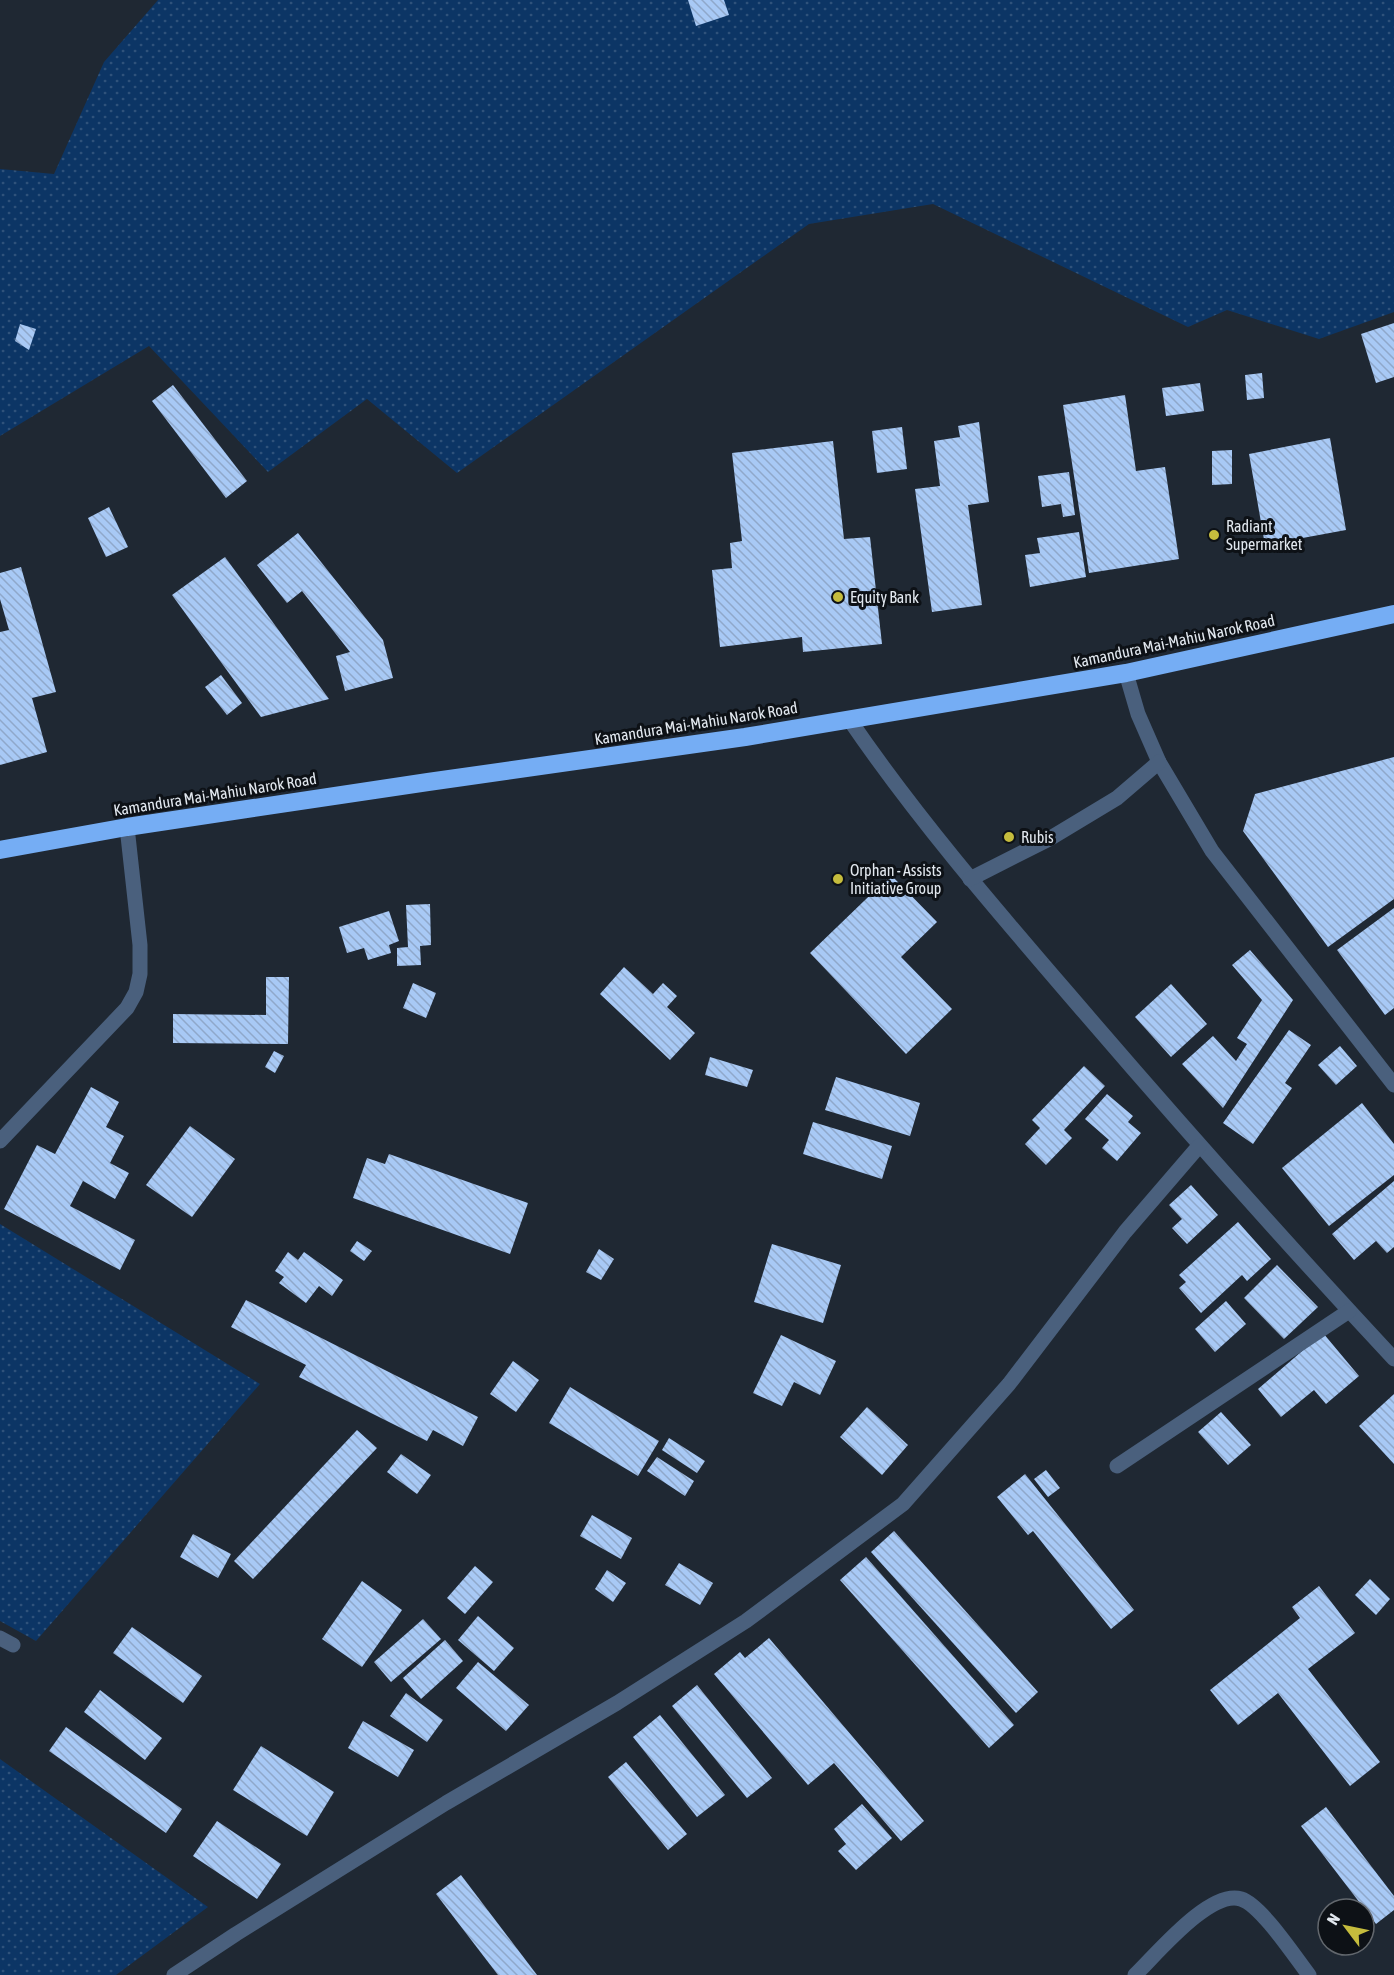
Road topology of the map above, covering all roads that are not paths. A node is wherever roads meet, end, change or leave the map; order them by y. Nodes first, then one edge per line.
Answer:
1 (1394, 614) edge
2 (1126, 673) junction
3 (849, 719) junction
4 (1159, 762) junction
5 (127, 827) junction
6 (0, 850) edge
7 (970, 879) junction
8 (1394, 1085) edge
9 (0, 1141) edge
10 (1199, 1146) junction
11 (1349, 1311) junction
12 (1394, 1359) edge
13 (1117, 1466) dead end
14 (174, 1975) edge
15 (1135, 1975) edge
16 (1309, 1975) edge

1 - 2 highway, Kamandura Mai-Mahiu Narok Road
2 - 3 highway, Kamandura Mai-Mahiu Narok Road
2 - 4 street
3 - 5 highway, Kamandura Mai-Mahiu Narok Road
3 - 7 street
4 - 7 street
4 - 8 street
5 - 6 highway, Kamandura Mai-Mahiu Narok Road
5 - 9 street
7 - 10 street
10 - 11 street
10 - 14 street
11 - 12 street
11 - 13 street
15 - 16 street

